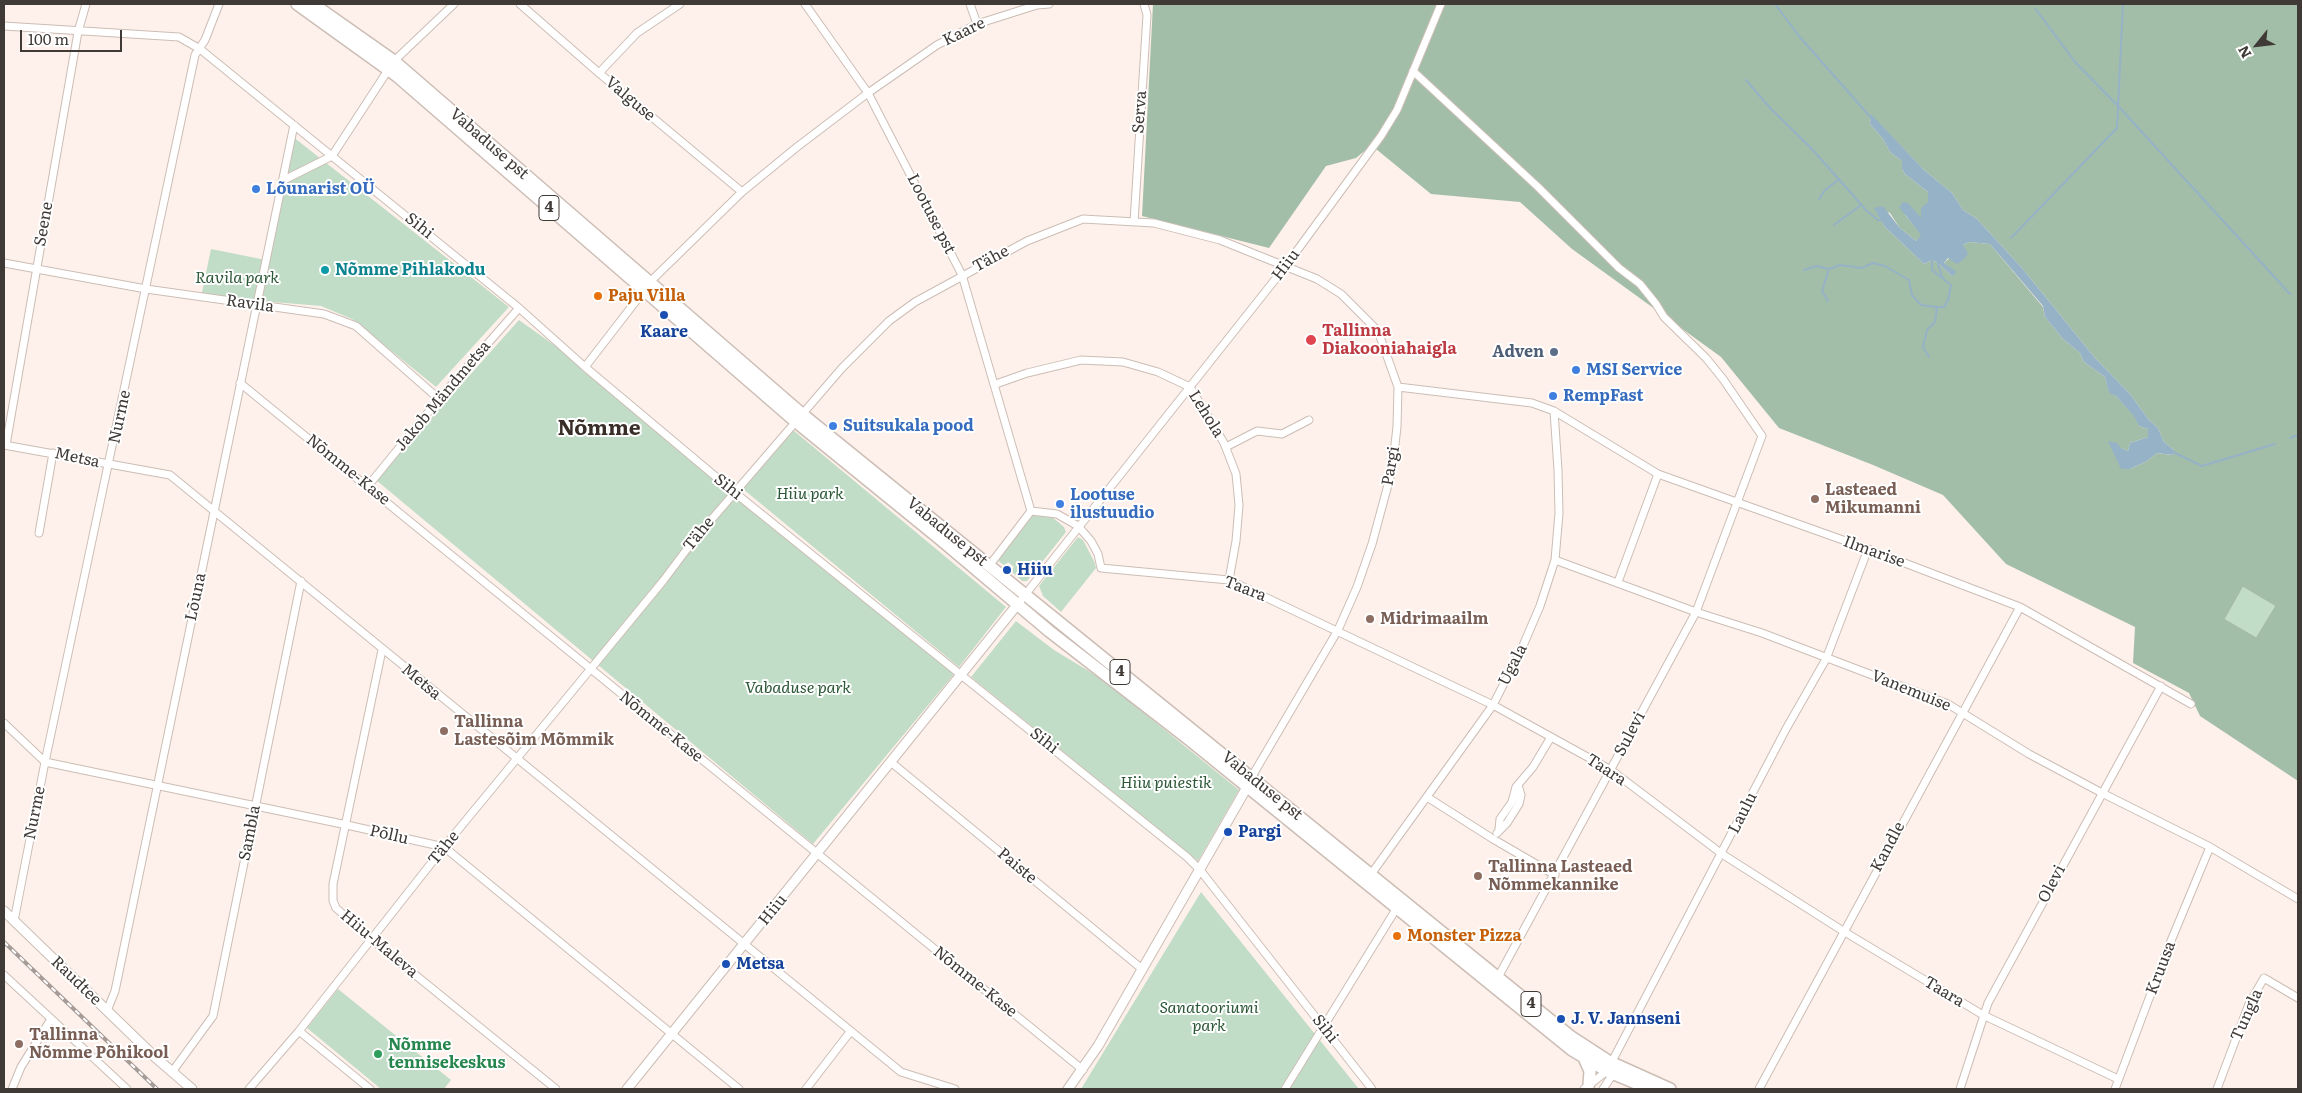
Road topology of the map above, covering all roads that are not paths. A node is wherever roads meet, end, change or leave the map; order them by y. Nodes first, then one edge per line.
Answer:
1 (86, 4) edge
2 (219, 4) edge
3 (297, 4) edge
4 (313, 4) edge
5 (454, 4) edge
6 (520, 4) edge
7 (680, 4) edge
8 (805, 4) edge
9 (970, 4) edge
10 (1049, 4) edge
11 (1144, 4) edge
12 (1441, 4) edge
13 (977, 24) junction
14 (4, 26) edge
15 (78, 32) junction
16 (200, 48) junction
17 (391, 65) junction
18 (1413, 70) junction
19 (599, 73) junction
20 (868, 93) junction
21 (294, 125) junction
22 (332, 156) junction
23 (282, 182) junction
24 (742, 192) junction
25 (1134, 222) junction
26 (4, 263) edge
27 (1285, 267) junction
28 (37, 268) junction
29 (962, 275) junction
30 (648, 288) junction
31 (146, 289) junction
32 (257, 305) junction
33 (519, 308) junction
34 (585, 367) junction
35 (240, 383) junction
36 (996, 384) junction
37 (1190, 387) junction
38 (1398, 387) junction
39 (439, 399) junction
40 (1554, 411) junction
41 (798, 418) junction
42 (1309, 420) dead end
43 (5, 445) edge
44 (1226, 447) junction
45 (53, 453) junction
46 (110, 465) junction
47 (1658, 474) junction
48 (368, 486) junction
49 (734, 492) junction
50 (1737, 501) junction
51 (1031, 511) junction
52 (214, 512) junction
53 (1078, 526) junction
54 (39, 533) dead end
55 (1868, 549) junction
56 (1555, 560) junction
57 (989, 566) junction
58 (1229, 580) junction
59 (301, 582) junction
60 (1618, 582) junction
61 (1024, 594) junction
62 (1017, 605) junction
63 (2020, 607) junction
64 (1696, 612) junction
65 (1338, 630) junction
66 (382, 650) junction
67 (1826, 659) junction
68 (590, 669) junction
69 (962, 675) junction
70 (2161, 686) junction
71 (1493, 704) junction
72 (2191, 704) dead end
73 (1962, 712) junction
74 (4, 723) edge
75 (1551, 737) junction
76 (517, 759) junction
77 (45, 762) junction
78 (892, 763) junction
79 (1611, 770) junction
80 (1250, 783) junction
81 (157, 784) junction
82 (2102, 793) junction
83 (1428, 797) junction
84 (255, 807) junction
85 (347, 825) junction
86 (1493, 839) junction
87 (2210, 847) junction
88 (444, 848) junction
89 (818, 854) junction
90 (1722, 854) junction
91 (1200, 870) junction
92 (1555, 875) junction
93 (1369, 878) junction
94 (2298, 899) edge
95 (1401, 904) junction
96 (4, 912) edge
97 (14, 921) junction
98 (1843, 931) junction
99 (371, 939) junction
100 (744, 946) junction
101 (1142, 969) junction
102 (4, 975) edge
103 (1495, 981) junction
104 (2298, 998) edge
105 (107, 1010) junction
106 (1983, 1015) junction
107 (52, 1019) junction
108 (1323, 1027) junction
109 (299, 1031) junction
110 (850, 1032) junction
111 (672, 1034) junction
112 (1585, 1060) junction
113 (1610, 1069) junction
114 (1083, 1070) junction
115 (172, 1072) junction
116 (2118, 1079) junction
117 (1586, 1088) edge
118 (12, 1089) edge
119 (127, 1089) edge
120 (192, 1089) edge
121 (249, 1089) edge
122 (370, 1089) edge
123 (556, 1089) edge
124 (627, 1089) edge
125 (739, 1089) edge
126 (806, 1089) edge
127 (954, 1089) edge
128 (1068, 1089) edge
129 (1285, 1089) edge
130 (1372, 1089) edge
131 (1604, 1089) edge
132 (1650, 1089) edge
133 (1670, 1089) edge
134 (1759, 1089) edge
135 (1960, 1089) edge
136 (2115, 1089) edge
137 (2217, 1089) edge

1 - 15 street, Seene
2 - 16 street, Nurme
3 - 17 highway, Vabaduse pst / 4
4 - 17 highway, Vabaduse pst / 4
5 - 17 street
6 - 19 street, Valguse
7 - 19 street
8 - 20 street, Lootuse pst
9 - 13 street
10 - 13 street, Kaare
11 - 25 street, Serva
12 - 18 street, Hiiu
13 - 20 street, Kaare
14 - 15 street, Sihi
15 - 16 street, Sihi
15 - 28 street, Seene
16 - 21 street, Sihi
16 - 31 street, Nurme
17 - 22 street
17 - 30 highway, Vabaduse pst / 4
18 - 27 street, Hiiu
18 - 50 street, Sulevi
19 - 24 street, Valguse
20 - 24 street, Kaare
20 - 29 street, Lootuse pst
21 - 22 street, Sihi
21 - 23 street, Lõuna
22 - 23 street
22 - 33 street, Sihi
23 - 32 street, Lõuna
24 - 30 street, Kaare
25 - 27 street, Tähe
25 - 29 street, Tähe
26 - 28 street, Ravila
27 - 37 street, Hiiu
27 - 38 street, Pargi
28 - 31 street, Ravila
28 - 43 street, Seene
29 - 36 street, Lootuse pst
29 - 41 street, Tähe
30 - 34 street, Kaare
30 - 41 highway, Vabaduse pst / 4
31 - 32 street, Ravila
31 - 46 street, Nurme
32 - 35 street, Lõuna
32 - 39 street, Ravila
33 - 34 street, Sihi
33 - 39 street, Jakob Mändmetsa
34 - 49 street, Sihi
35 - 48 street, Nõmme-Kase
35 - 52 street, Lõuna
36 - 37 street, Lehola
36 - 51 street, Lootuse pst
37 - 44 street, Lehola
37 - 53 street, Hiiu
38 - 40 street, Ilmarise
38 - 65 street, Pargi
39 - 48 street, Jakob Mändmetsa
40 - 47 street, Ilmarise
40 - 56 street, Ugala
41 - 49 street, Tähe
41 - 57 highway, Vabaduse pst / 4
41 - 62 highway, Vabaduse pst / 4
42 - 44 street
43 - 45 street, Metsa
44 - 58 street, Lehola
45 - 46 street, Metsa
45 - 54 street
46 - 52 street, Metsa
46 - 77 street, Nurme
47 - 50 street, Ilmarise
47 - 60 street
48 - 68 street, Nõmme-Kase
49 - 68 street, Tähe
49 - 69 street, Sihi
50 - 55 street, Ilmarise
50 - 64 street, Sulevi
51 - 53 street
51 - 57 street
52 - 59 street, Metsa
52 - 81 street, Lõuna
53 - 58 street, Taara
53 - 61 street, Hiiu
55 - 63 street, Ilmarise
55 - 67 street, Laulu
56 - 60 street, Vanemuise
56 - 71 street, Ugala
57 - 61 highway, Vabaduse pst / 4
58 - 65 street, Taara
59 - 66 street, Metsa
59 - 84 street, Sambla
60 - 64 street, Vanemuise
61 - 62 street, Hiiu
61 - 80 highway, Vabaduse pst / 4
62 - 69 street, Hiiu
62 - 80 highway, Vabaduse pst / 4
63 - 70 street, Ilmarise
63 - 73 street, Kandle
64 - 67 street, Vanemuise
64 - 79 street, Sulevi
65 - 71 street, Taara
65 - 80 street, Pargi
66 - 76 street, Metsa
66 - 85 street, Hiiu-Maleva
67 - 73 street, Vanemuise
67 - 90 street, Laulu
68 - 76 street, Tähe
68 - 89 street, Nõmme-Kase
69 - 78 street, Hiiu
69 - 91 street, Sihi
70 - 72 street, Ilmarise
70 - 82 street, Olevi
71 - 75 street, Taara
71 - 83 street, Ugala
73 - 82 street, Vanemuise
73 - 98 street, Kandle
74 - 77 street
75 - 79 street, Taara
75 - 86 street
76 - 88 street, Tähe
76 - 100 street, Metsa
77 - 81 street, Põllu
77 - 97 street, Nurme
78 - 89 street, Hiiu
78 - 101 street, Paiste
79 - 90 street, Taara
79 - 92 street, Sulevi
80 - 91 street, Pargi
80 - 93 highway, Vabaduse pst / 4
81 - 84 street, Põllu
81 - 105 street, Lõuna
82 - 87 street, Vanemuise
82 - 106 street, Olevi
83 - 86 street
83 - 93 street, Ugala
84 - 85 street, Põllu
84 - 115 street, Sambla
85 - 88 street, Põllu
85 - 99 street, Hiiu-Maleva
86 - 92 street
87 - 94 street, Vanemuise
87 - 116 street, Kruusa
88 - 99 street, Tähe
88 - 111 street, Põllu
89 - 100 street, Hiiu
89 - 114 street, Nõmme-Kase
90 - 98 street, Taara
90 - 113 street, Laulu
91 - 101 street, Pargi
91 - 108 street, Sihi
92 - 103 street, Sulevi
93 - 95 highway, Vabaduse pst / 4
95 - 103 highway, Vabaduse pst / 4
95 - 108 street
96 - 97 street, Raudtee
97 - 105 street, Raudtee
98 - 106 street, Taara
98 - 134 street, Kandle
99 - 109 street, Tähe
99 - 123 street, Hiiu-Maleva
100 - 110 street, Metsa
100 - 111 street, Hiiu
101 - 114 street, Pargi
102 - 107 street
103 - 112 highway, Vabaduse pst / 4
103 - 113 highway, Vabaduse pst / 4
104 - 137 street, Tungla
105 - 115 street, Raudtee
106 - 116 street, Taara
106 - 135 street, Olevi
107 - 118 street
107 - 119 street
108 - 129 street
108 - 130 street, Sihi
109 - 121 street, Tähe
109 - 122 street
110 - 126 street
110 - 127 street, Metsa
111 - 124 street, Hiiu
111 - 125 street, Põllu
112 - 113 highway, Vabaduse pst / 4
112 - 117 highway
113 - 117 street
113 - 131 street, Laulu
113 - 132 highway, Vabaduse pst / 4
113 - 133 highway, Vabaduse pst / 4
114 - 128 street, Pargi
115 - 120 street, Raudtee
116 - 136 street, Kruusa

